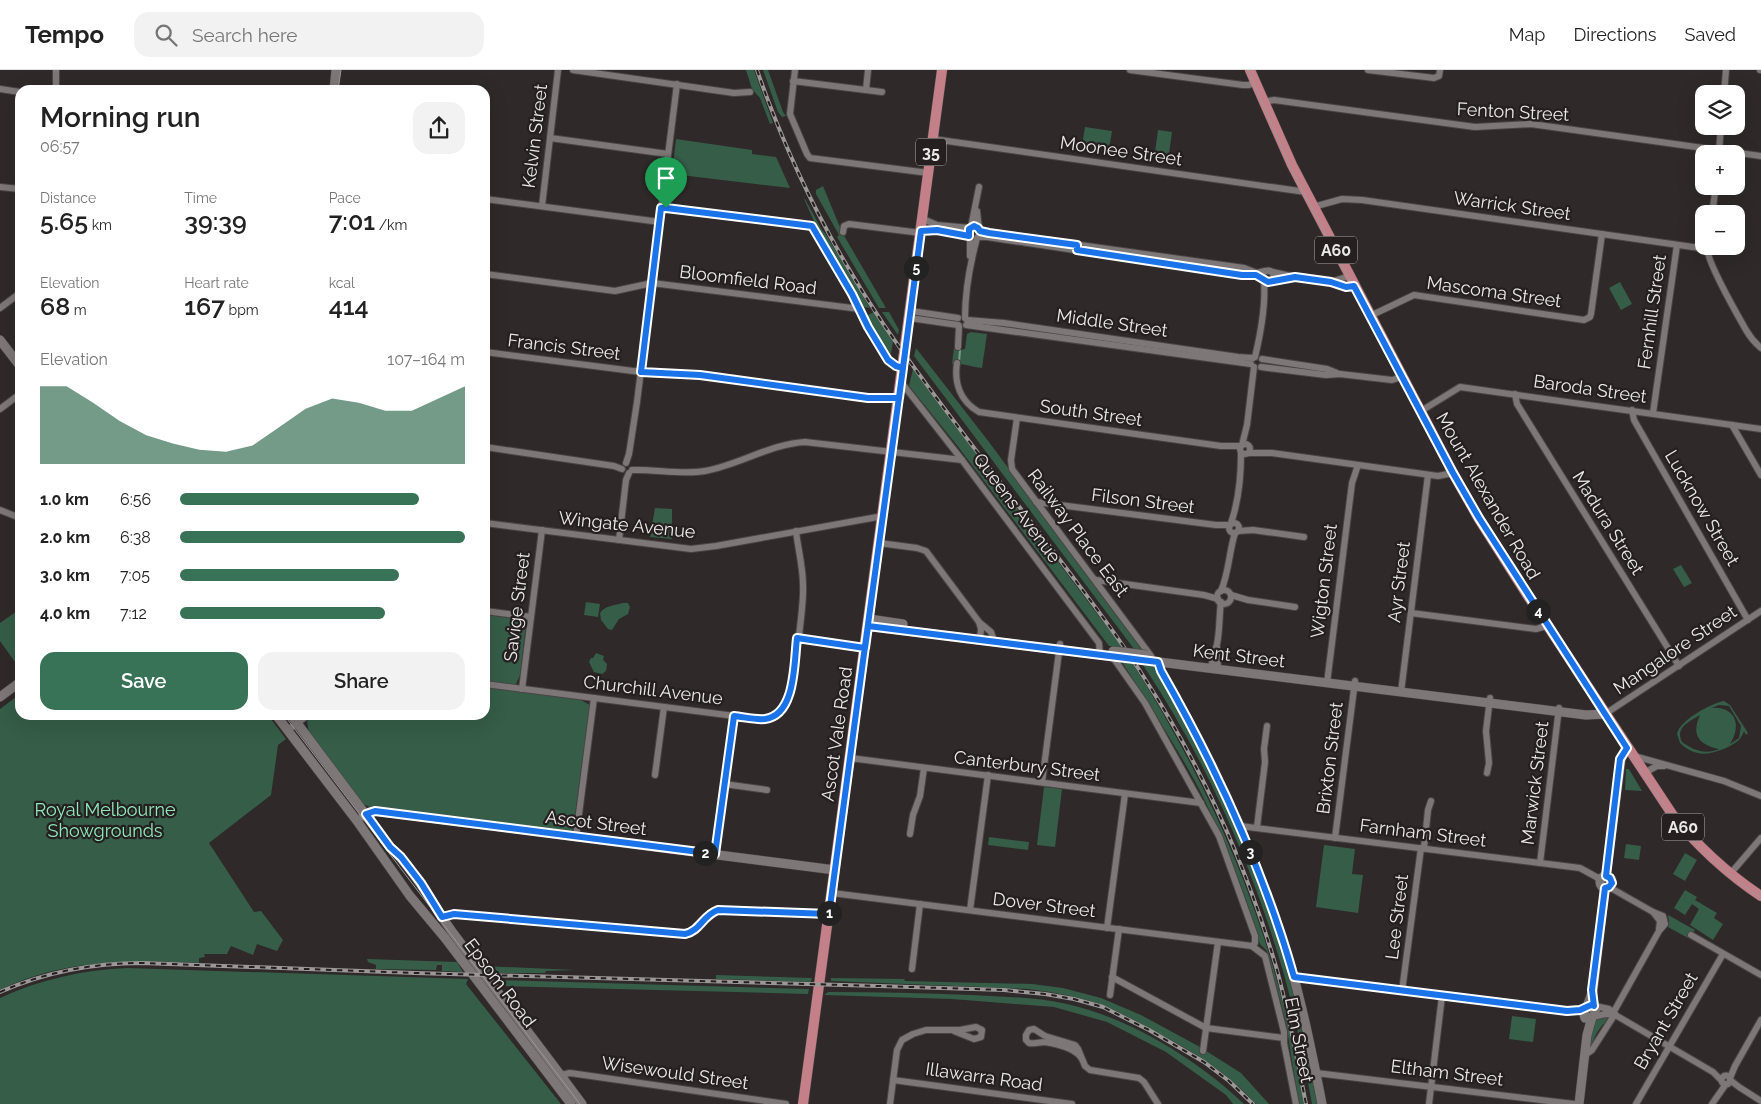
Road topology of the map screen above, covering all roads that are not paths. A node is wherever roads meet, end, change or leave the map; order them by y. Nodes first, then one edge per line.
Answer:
1 (56, 70) edge
2 (336, 70) edge
3 (342, 70) edge
4 (558, 70) edge
5 (574, 70) edge
6 (795, 70) edge
7 (868, 70) edge
8 (942, 70) edge
9 (1130, 70) edge
10 (1250, 70) edge
11 (1368, 70) edge
12 (1440, 70) edge
13 (1726, 70) edge
14 (603, 72) edge
15 (55, 80) junction
16 (794, 81) junction
17 (1254, 82) junction
18 (677, 84) junction
19 (54, 85) edge
20 (56, 85) edge
21 (334, 85) edge
22 (340, 85) edge
23 (1725, 85) edge
24 (0, 89) edge
25 (866, 90) junction
26 (15, 91) edge
27 (750, 92) dead end
28 (882, 92) dead end
29 (1263, 102) junction
30 (550, 138) junction
31 (933, 139) junction
32 (1695, 148) edge
33 (668, 154) junction
34 (1745, 154) edge
35 (1761, 156) edge
36 (929, 173) junction
37 (0, 187) edge
38 (979, 187) dead end
39 (15, 188) edge
40 (1306, 192) junction
41 (490, 199) edge
42 (976, 205) junction
43 (542, 206) junction
44 (1313, 206) junction
45 (661, 208) junction
46 (923, 219) junction
47 (660, 222) junction
48 (971, 228) junction
49 (843, 232) dead end
50 (921, 232) junction
51 (979, 234) junction
52 (1602, 234) junction
53 (969, 236) junction
54 (1677, 245) junction
55 (1695, 247) edge
56 (1708, 255) edge
57 (970, 262) junction
58 (1179, 262) junction
59 (1267, 271) junction
60 (490, 275) edge
61 (1349, 276) junction
62 (1295, 277) junction
63 (1267, 280) junction
64 (1330, 282) junction
65 (652, 283) junction
66 (1354, 286) junction
67 (15, 297) edge
68 (0, 308) edge
69 (860, 309) junction
70 (910, 314) junction
71 (1370, 316) junction
72 (962, 322) junction
73 (0, 340) edge
74 (958, 347) dead end
75 (1761, 348) edge
76 (490, 353) edge
77 (15, 360) edge
78 (1257, 362) junction
79 (957, 363) dead end
80 (903, 368) junction
81 (641, 372) junction
82 (1402, 377) junction
83 (901, 382) junction
84 (1515, 394) junction
85 (15, 398) edge
86 (899, 401) junction
87 (0, 409) edge
88 (1632, 410) junction
89 (1421, 411) junction
90 (1653, 414) junction
91 (1016, 418) junction
92 (1732, 424) junction
93 (1761, 429) edge
94 (490, 448) edge
95 (1245, 449) junction
96 (892, 451) junction
97 (962, 460) junction
98 (1354, 464) junction
99 (627, 468) junction
100 (1453, 473) junction
101 (1428, 475) junction
102 (1761, 475) edge
103 (1036, 502) junction
104 (0, 510) edge
105 (15, 516) edge
106 (883, 516) junction
107 (490, 524) edge
108 (1234, 528) junction
109 (542, 530) junction
110 (796, 531) junction
111 (1304, 537) dead end
112 (619, 540) junction
113 (879, 544) junction
114 (1096, 580) junction
115 (1224, 597) junction
116 (1295, 606) dead end
117 (1761, 611) edge
118 (490, 612) edge
119 (1411, 613) junction
120 (531, 617) junction
121 (1748, 620) junction
122 (979, 622) junction
123 (868, 623) junction
124 (1547, 626) junction
125 (980, 636) junction
126 (797, 638) junction
127 (994, 638) junction
128 (1059, 647) junction
129 (865, 648) junction
130 (1101, 652) junction
131 (1115, 655) junction
132 (1152, 659) junction
133 (1215, 666) junction
134 (1679, 666) junction
135 (1327, 681) junction
136 (1355, 684) junction
137 (490, 685) edge
138 (15, 686) edge
139 (522, 688) junction
140 (1401, 690) junction
141 (0, 697) edge
142 (594, 698) junction
143 (1490, 701) junction
144 (1599, 705) junction
145 (664, 707) junction
146 (1559, 710) junction
147 (1605, 714) junction
148 (734, 716) junction
149 (282, 720) edge
150 (295, 720) edge
151 (301, 720) edge
152 (297, 723) junction
153 (1267, 726) dead end
154 (288, 730) junction
155 (1630, 752) junction
156 (850, 758) junction
157 (1665, 766) junction
158 (924, 768) junction
159 (1644, 773) junction
160 (1487, 774) dead end
161 (655, 775) dead end
162 (988, 775) junction
163 (1042, 782) junction
164 (724, 784) junction
165 (767, 790) dead end
166 (1125, 794) junction
167 (1761, 796) edge
168 (1431, 801) dead end
169 (1201, 803) junction
170 (366, 814) junction
171 (357, 821) junction
172 (1240, 826) junction
173 (1257, 827) junction
174 (910, 834) dead end
175 (576, 837) junction
176 (1335, 838) junction
177 (1761, 838) edge
178 (1422, 848) junction
179 (715, 854) junction
180 (1540, 862) junction
181 (835, 870) junction
182 (1731, 873) junction
183 (1603, 877) junction
184 (1607, 887) junction
185 (832, 893) junction
186 (1761, 896) edge
187 (920, 904) junction
188 (970, 910) junction
189 (829, 914) junction
190 (442, 917) junction
191 (1107, 928) junction
192 (1118, 929) junction
193 (1691, 935) dead end
194 (1218, 942) junction
195 (1254, 945) junction
196 (1723, 954) junction
197 (912, 969) dead end
198 (1761, 975) edge
199 (1112, 977) junction
200 (1294, 977) junction
201 (1402, 990) junction
202 (1110, 995) dead end
203 (1442, 996) junction
204 (1590, 1012) junction
205 (1614, 1015) junction
206 (1761, 1020) edge
207 (1206, 1028) junction
208 (954, 1031) dead end
209 (1284, 1038) junction
210 (1669, 1047) junction
211 (1203, 1051) dead end
212 (1585, 1055) junction
213 (1082, 1059) junction
214 (1316, 1073) junction
215 (561, 1075) junction
216 (893, 1080) junction
217 (1726, 1080) junction
218 (1431, 1086) junction
219 (1761, 1101) edge
220 (571, 1104) edge
221 (582, 1104) edge
222 (786, 1104) edge
223 (804, 1104) edge
224 (890, 1104) edge
225 (1072, 1104) edge
226 (1158, 1104) edge
227 (1296, 1104) edge
228 (1322, 1104) edge
229 (1429, 1104) edge
230 (1574, 1104) edge
231 (1579, 1104) edge
232 (1636, 1104) edge
233 (1712, 1104) edge

1 - 15 street
2 - 21 street
3 - 22 street
4 - 30 street, Kelvin Street
5 - 14 street
6 - 16 street
7 - 25 street
8 - 31 main road, Ascot Vale Road / 35
9 - 17 street
10 - 17 main road, Mount Alexander Road / A60
11 - 12 street
13 - 23 street
14 - 18 street
15 - 19 street
15 - 20 street
16 - 25 street
16 - 36 street
17 - 29 main road, Mount Alexander Road / A60
18 - 27 street
18 - 33 street
24 - 26 street
25 - 28 street
29 - 32 street, Fenton Street
29 - 40 main road, Mount Alexander Road / A60
30 - 33 street
30 - 43 street, Kelvin Street
31 - 36 main road, Ascot Vale Road / 35
31 - 40 street, Moonee Street
33 - 45 street
34 - 35 street, Fenton Street
36 - 46 main road, Ascot Vale Road / 35
37 - 39 street
38 - 42 street
40 - 44 main road, Mount Alexander Road / A60
41 - 43 street
42 - 48 street
42 - 51 street
43 - 47 street
44 - 52 street, Warrick Street
44 - 61 main road, Mount Alexander Road / A60
45 - 47 street
45 - 69 street
46 - 48 street
46 - 50 main road, Ascot Vale Road / 35
47 - 65 street
48 - 51 street
48 - 53 street
49 - 50 street
50 - 53 street
50 - 70 main road, Ascot Vale Road / 35
51 - 53 street
51 - 57 street
51 - 58 street
52 - 54 street, Warrick Street
52 - 71 street, Mascoma Street
53 - 57 street
54 - 55 street, Warrick Street
54 - 90 street, Fernhill Street
56 - 75 street
57 - 72 street
58 - 59 street
58 - 63 street
59 - 62 street
59 - 63 street
59 - 63 street
60 - 65 street, Bloomfield Road
61 - 64 street
61 - 66 main road, Mount Alexander Road / A60
62 - 63 street
62 - 64 street
63 - 78 street
64 - 66 street
65 - 69 street, Bloomfield Road
65 - 81 street
66 - 71 main road, Mount Alexander Road / A60
67 - 68 street
69 - 80 street
70 - 72 street, Middle Street
70 - 80 main road, Ascot Vale Road / 35
71 - 82 main road, Mount Alexander Road / A60
72 - 74 street
72 - 78 street, Middle Street
73 - 77 street
76 - 81 street, Francis Street
78 - 82 street, Middle Street
78 - 95 street
79 - 91 street, South Street
80 - 83 main road, Ascot Vale Road / 35
81 - 86 street, Francis Street
81 - 99 street
82 - 89 main road, Mount Alexander Road / A60
83 - 86 main road, Ascot Vale Road / 35
83 - 97 street, Queens Avenue
84 - 88 street, Baroda Street
84 - 89 street, Baroda Street
84 - 134 street, Madura Street
85 - 87 street
86 - 96 main road, Ascot Vale Road / 35
88 - 90 street, Baroda Street
88 - 121 street, Lucknow Street
89 - 100 main road, Mount Alexander Road / A60
90 - 92 street, Baroda Street
91 - 95 street, South Street
91 - 103 street, Railway Place East
92 - 93 street, Baroda Street
92 - 102 street
94 - 99 street
95 - 98 street, South Street
95 - 108 street
96 - 97 street
96 - 99 street
96 - 106 main road, Ascot Vale Road / 35
97 - 130 street, Queens Avenue
98 - 101 street, South Street
98 - 135 street, Wigton Street
99 - 112 street
100 - 101 street, South Street
100 - 124 main road, Mount Alexander Road / A60
101 - 119 street, Ayr Street
103 - 108 street, Filson Street
103 - 114 street, Railway Place East
104 - 105 street
106 - 110 street, Wingate Avenue
106 - 113 main road, Ascot Vale Road / 35
107 - 109 street, Wingate Avenue
108 - 111 street, Filson Street
108 - 115 street
109 - 112 street, Wingate Avenue
109 - 120 street, Savige Street
110 - 112 street, Wingate Avenue
110 - 126 street, Churchill Avenue
113 - 122 street
113 - 123 main road, Ascot Vale Road / 35
114 - 115 street
114 - 132 street, Railway Place East
115 - 116 street
115 - 133 street
117 - 121 street, Mangalore Street
118 - 120 street
119 - 124 street
119 - 140 street, Ayr Street
120 - 139 street, Savige Street
121 - 134 street, Mangalore Street
122 - 125 street
122 - 127 street
123 - 125 street, Kent Street
123 - 129 main road, Ascot Vale Road / 35
124 - 144 main road, Mount Alexander Road / A60
125 - 127 street, Kent Street
126 - 129 street
126 - 148 street, Churchill Avenue
127 - 128 street, Kent Street
128 - 130 street, Kent Street
128 - 163 street
129 - 156 main road, Ascot Vale Road / 35
130 - 131 street, Kent Street
131 - 132 street, Kent Street
131 - 169 street
132 - 133 street, Kent Street
132 - 172 street
133 - 135 street, Kent Street
134 - 147 street, Mangalore Street
135 - 136 street, Kent Street
136 - 140 street, Kent Street
136 - 176 street, Brixton Street
137 - 139 street, Churchill Avenue
138 - 141 street
139 - 142 street, Churchill Avenue
140 - 143 street, Kent Street
142 - 145 street, Churchill Avenue
142 - 175 street
143 - 146 street, Kent Street
143 - 160 street
144 - 146 street, Kent Street
144 - 147 main road, Mount Alexander Road / A60
145 - 148 street, Churchill Avenue
145 - 161 street
146 - 147 street, Kent Street
146 - 180 street, Marwick Street
147 - 155 main road, Mount Alexander Road / A60
148 - 164 street
149 - 154 street, Epsom Road
150 - 152 street, Epsom Road
151 - 152 street
152 - 154 street
152 - 170 street, Epsom Road
153 - 173 street
154 - 171 street, Epsom Road
155 - 157 street
155 - 159 main road, Mount Alexander Road / A60
155 - 183 street
156 - 158 street, Canterbury Street
156 - 181 main road, Ascot Vale Road / 35
157 - 159 street
157 - 167 street
158 - 162 street, Canterbury Street
158 - 174 street
159 - 182 main road, Mount Alexander Road / A60
162 - 163 street, Canterbury Street
162 - 188 street
163 - 166 street, Canterbury Street
164 - 165 street
164 - 179 street
166 - 169 street, Canterbury Street
166 - 191 street
168 - 178 street, Lee Street
169 - 195 street
170 - 171 street
170 - 175 street, Ascot Street
170 - 190 street, Epsom Road
171 - 220 street, Epsom Road
172 - 173 street, Farnham Street
172 - 200 street
173 - 176 street, Farnham Street
175 - 179 street, Ascot Street
176 - 178 street, Farnham Street
177 - 182 street
178 - 180 street, Farnham Street
178 - 201 street, Lee Street
179 - 181 street, Ascot Street
180 - 183 street, Farnham Street
181 - 185 main road, Ascot Vale Road / 35
182 - 186 main road, Mount Alexander Road / A60
183 - 184 street
184 - 204 street
184 - 205 street
185 - 187 street, Dover Street
185 - 189 main road, Ascot Vale Road / 35
187 - 188 street, Dover Street
187 - 197 street
188 - 191 street, Dover Street
189 - 190 street
189 - 223 main road, Ascot Vale Road / 35
190 - 215 street, Epsom Road
191 - 192 street, Dover Street
192 - 194 street, Dover Street
192 - 199 street
193 - 196 street
194 - 195 street, Dover Street
194 - 207 street
195 - 209 street, Elm Street
196 - 198 street
196 - 210 street, Bryant Street
199 - 202 street
199 - 207 street
200 - 201 street
200 - 214 street
201 - 203 street
203 - 204 street
203 - 218 street
204 - 205 street
204 - 205 street
204 - 212 street
205 - 210 street
205 - 212 street
206 - 217 street
207 - 209 street
207 - 211 street
208 - 216 street
209 - 227 street, Elm Street
210 - 217 street
210 - 232 street, Bryant Street
212 - 231 street
213 - 213 street
213 - 226 street
214 - 218 street, Eltham Street
214 - 228 street
215 - 221 street, Epsom Road
215 - 222 street, Wisewould Street
216 - 224 street
216 - 225 street, Illawarra Road
217 - 219 street
217 - 233 street
218 - 229 street
218 - 230 street, Eltham Street

